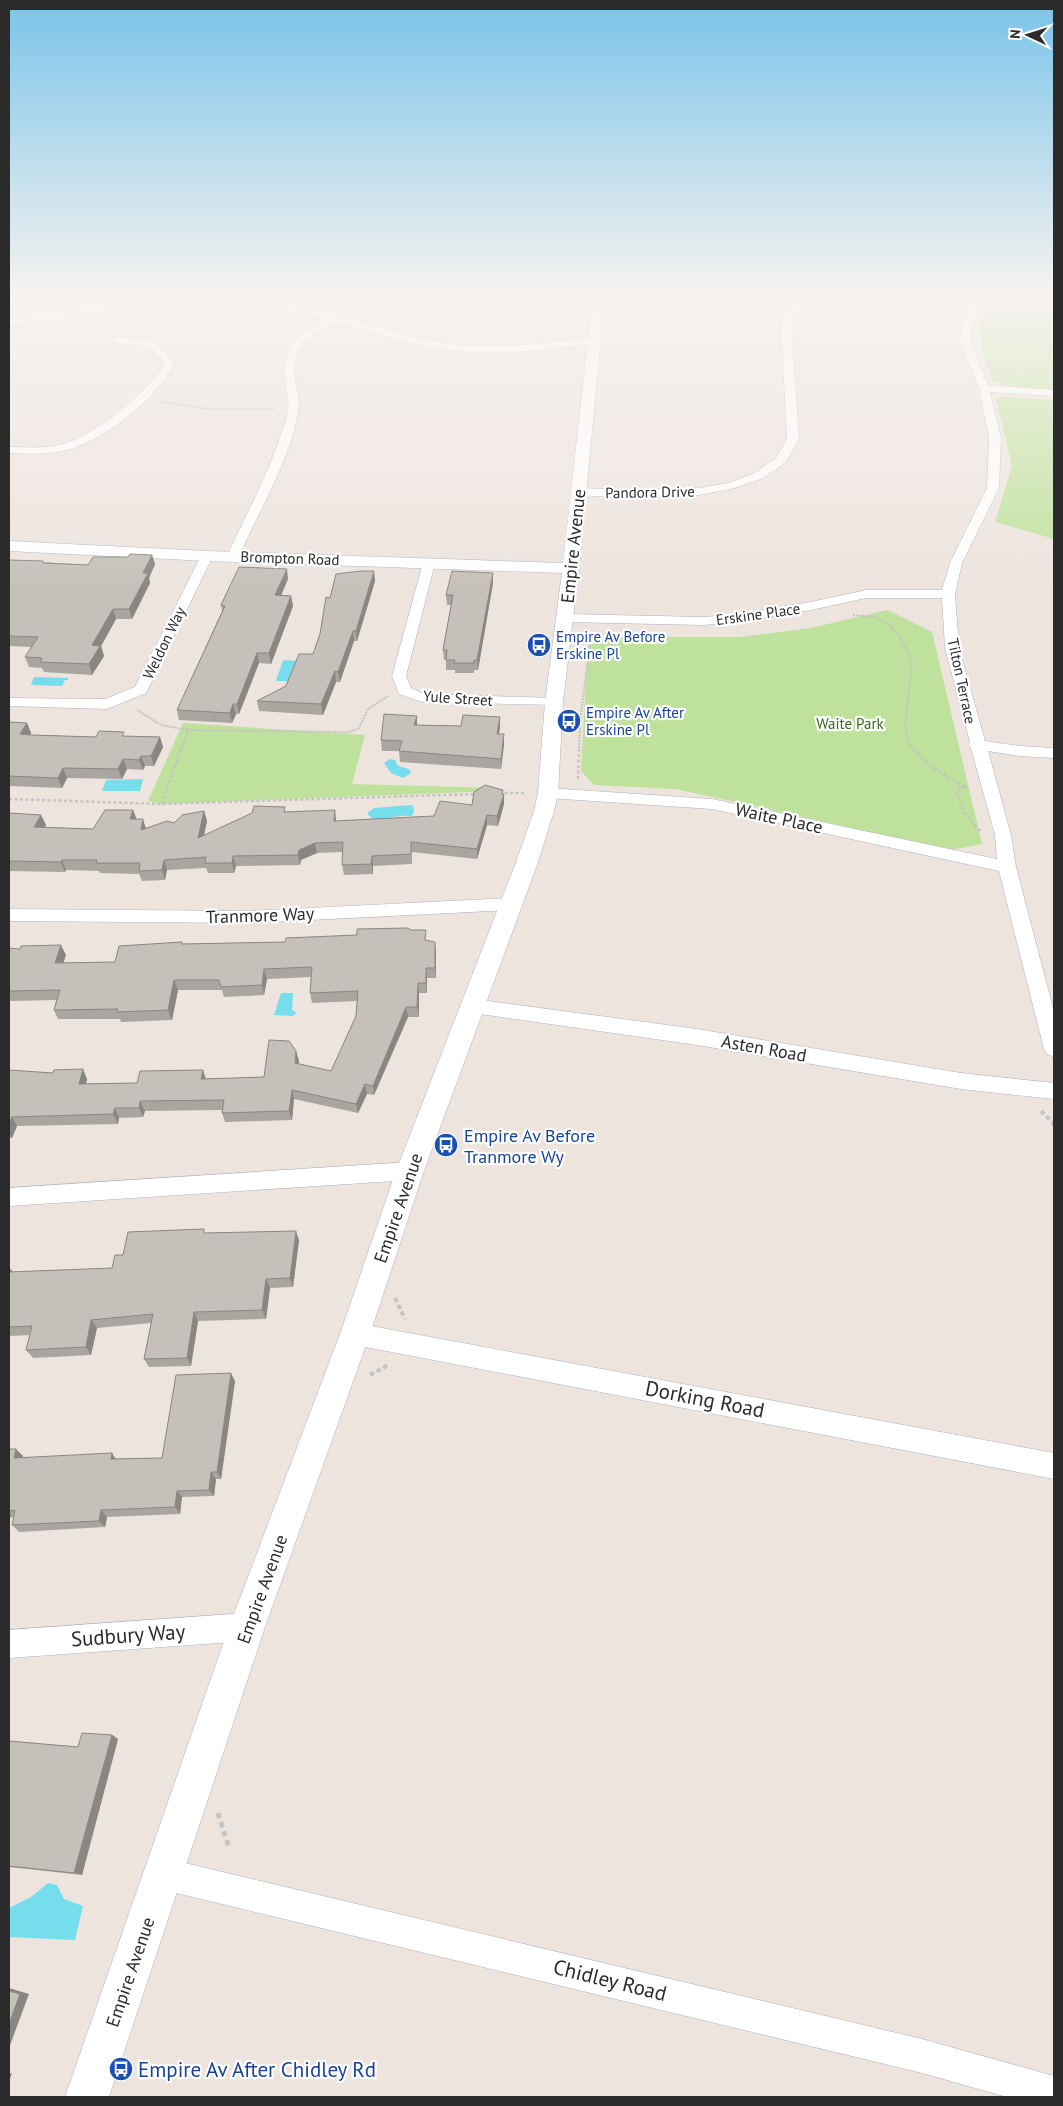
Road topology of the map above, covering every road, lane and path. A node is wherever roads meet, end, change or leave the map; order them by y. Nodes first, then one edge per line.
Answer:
1 (145, 393) edge
2 (291, 393) edge
3 (588, 393) edge
4 (790, 393) edge
5 (985, 393) edge
6 (138, 399) junction
7 (294, 410) junction
8 (9, 450) edge
9 (578, 492) junction
10 (9, 546) edge
11 (207, 556) junction
12 (234, 556) junction
13 (429, 563) junction
14 (571, 568) junction
15 (948, 594) junction
16 (844, 616) dead end
17 (566, 618) junction
18 (595, 619) junction
19 (600, 635) dead end
20 (590, 636) junction
21 (404, 690) junction
22 (9, 702) edge
23 (554, 702) junction
24 (135, 709) dead end
25 (188, 730) junction
26 (979, 752) junction
27 (1054, 752) edge
28 (1054, 759) edge
29 (964, 787) dead end
30 (563, 793) junction
31 (478, 794) edge
32 (498, 794) edge
33 (9, 800) edge
34 (162, 804) junction
35 (1007, 867) junction
36 (512, 904) junction
37 (9, 915) edge
38 (473, 1006) junction
39 (1054, 1049) edge
40 (1054, 1091) edge
41 (410, 1171) junction
42 (9, 1197) edge
43 (355, 1334) junction
44 (1054, 1466) edge
45 (247, 1627) junction
46 (9, 1644) edge
47 (164, 1874) junction
48 (1054, 2094) edge
49 (87, 2097) edge

1 - 6 street
2 - 7 street
3 - 9 street, Empire Avenue
4 - 9 street, Pandora Drive
5 - 15 street, Tilton Terrace
6 - 7 path
6 - 8 street
7 - 12 street
9 - 14 street, Empire Avenue
10 - 11 street, Brompton Road
11 - 12 street, Brompton Road
11 - 22 street, Weldon Way
12 - 13 street, Brompton Road
13 - 14 street, Brompton Road
13 - 21 street, Yule Street
14 - 17 street, Empire Avenue
15 - 18 street, Erskine Place
15 - 26 street, Tilton Terrace
16 - 29 path
17 - 18 street, Erskine Place
17 - 23 street, Empire Avenue
18 - 20 path
19 - 20 path
20 - 30 path
21 - 23 street, Yule Street
21 - 25 path
23 - 30 street, Empire Avenue
24 - 25 path
25 - 34 path
26 - 27 street
26 - 28 street
26 - 35 street, Tilton Terrace
30 - 32 path
30 - 35 street, Waite Place
30 - 36 street, Empire Avenue
31 - 34 path
33 - 34 path
35 - 39 street, Tilton Terrace
36 - 37 street, Tranmore Way
36 - 38 street, Empire Avenue
38 - 40 street, Asten Road
38 - 41 street, Empire Avenue
41 - 42 street
41 - 43 street, Empire Avenue
43 - 44 street, Dorking Road
43 - 45 street, Empire Avenue
45 - 46 street, Sudbury Way
45 - 47 street, Empire Avenue
47 - 48 street, Chidley Road
47 - 49 street, Empire Avenue

